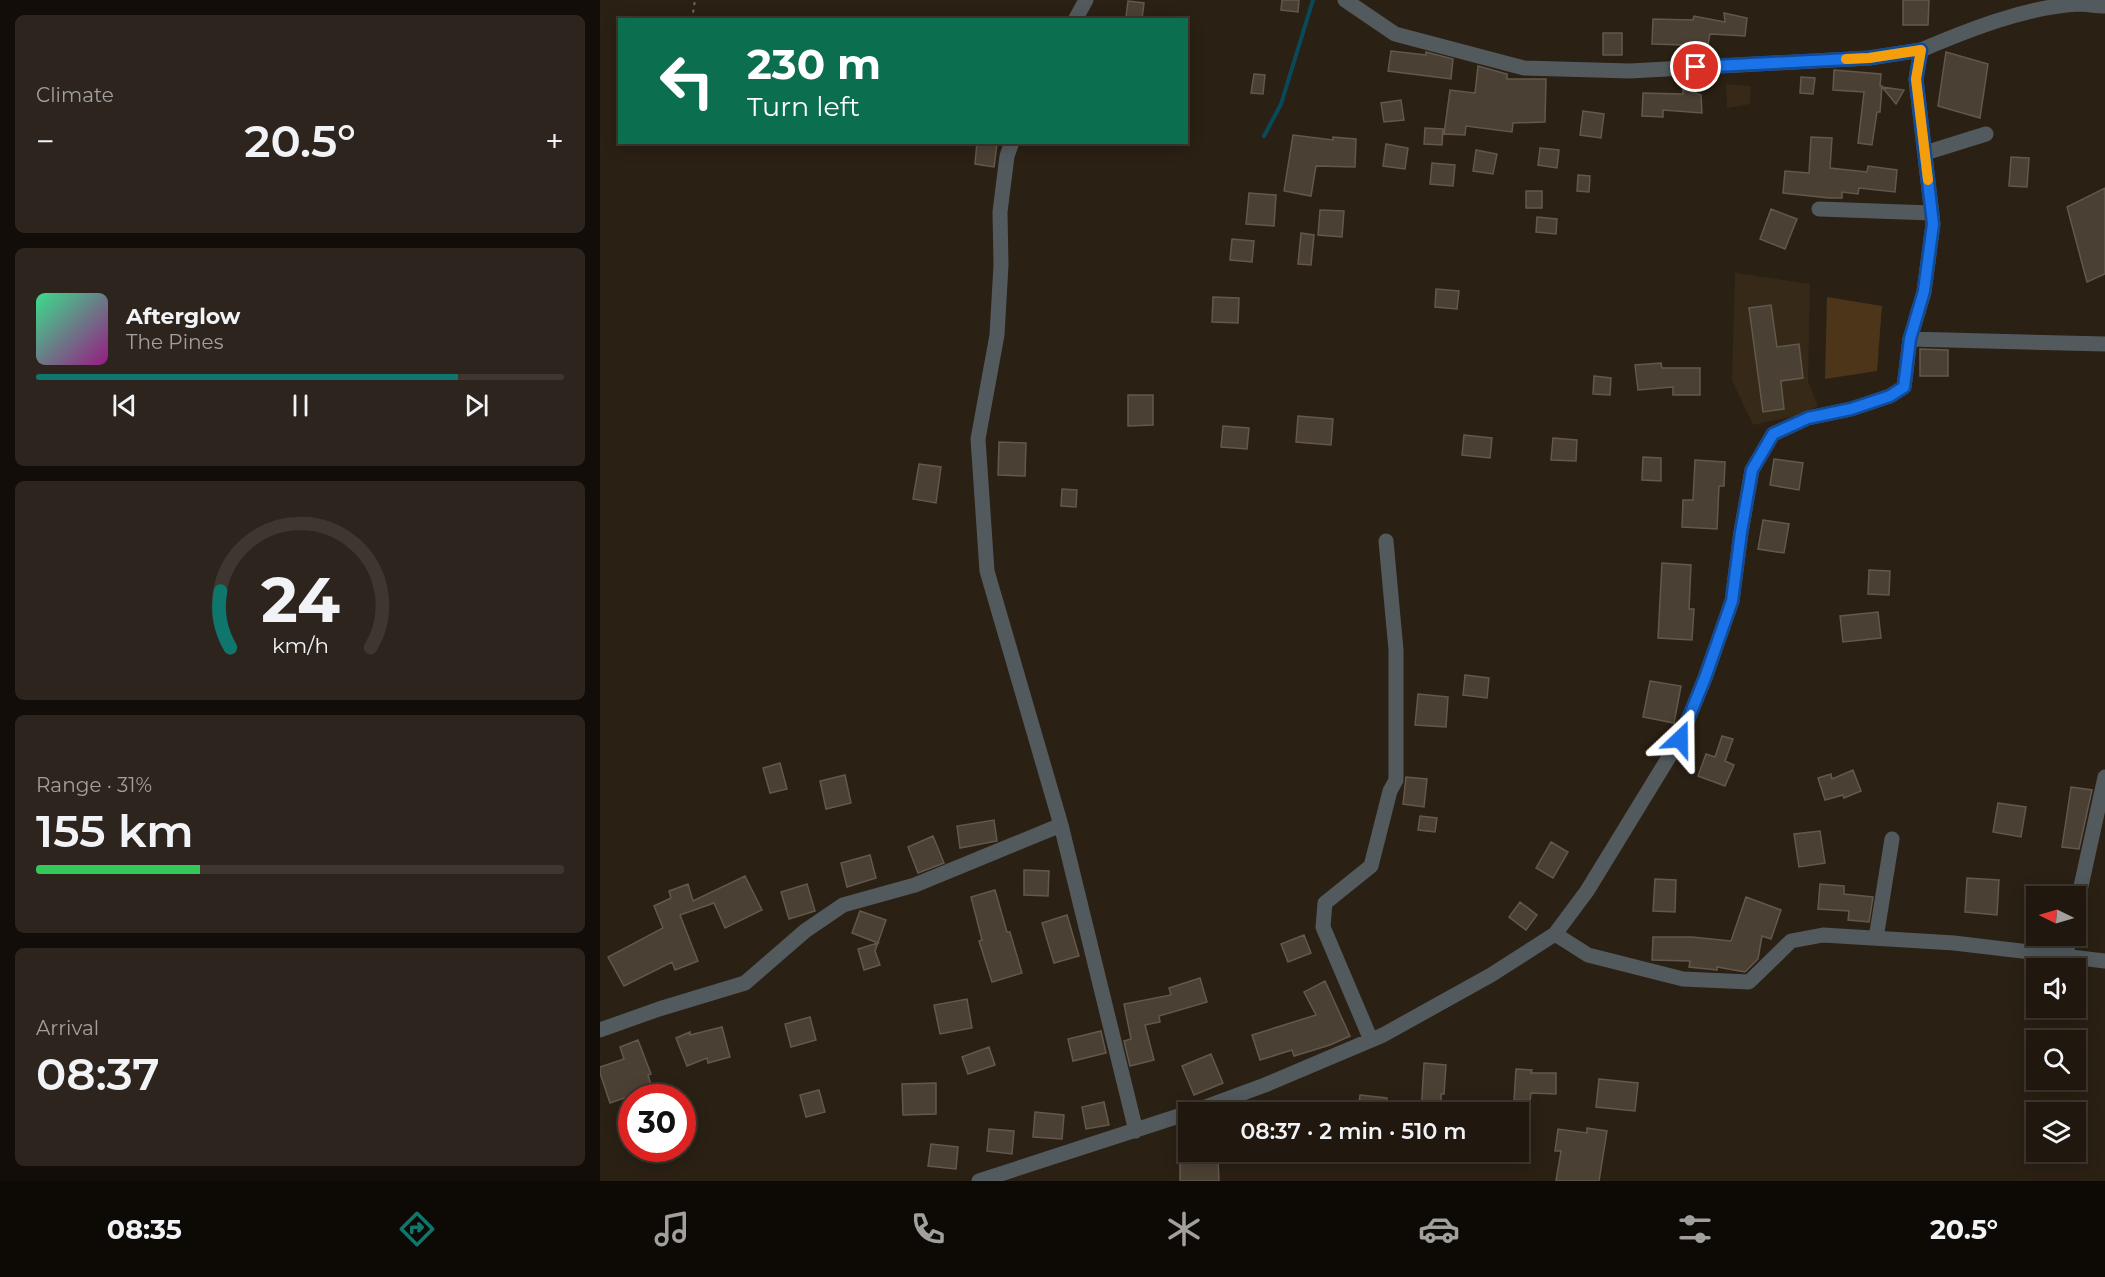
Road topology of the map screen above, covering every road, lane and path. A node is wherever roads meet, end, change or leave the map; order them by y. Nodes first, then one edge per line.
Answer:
1 (695, 0) edge
2 (1086, 0) edge
3 (1345, 0) edge
4 (2105, 6) edge
5 (692, 18) edge
6 (1076, 18) edge
7 (1921, 50) junction
8 (1986, 134) dead end
9 (1011, 144) edge
10 (1925, 153) junction
11 (1819, 209) dead end
12 (1932, 213) junction
13 (1910, 339) junction
14 (2105, 344) edge
15 (1386, 541) dead end
16 (2105, 777) edge
17 (1061, 825) junction
18 (1892, 839) dead end
19 (2081, 886) edge
20 (1556, 934) junction
21 (1876, 938) junction
22 (2068, 946) edge
23 (2066, 955) junction
24 (2105, 961) edge
25 (600, 1030) edge
26 (1371, 1040) junction
27 (1219, 1102) edge
28 (1178, 1117) edge
29 (1136, 1131) junction
30 (979, 1181) edge

1 - 5 path
2 - 6 street
3 - 7 street
4 - 7 street
7 - 10 street
8 - 10 street
9 - 17 street
10 - 12 street
11 - 12 street
12 - 13 street
13 - 14 street
13 - 20 street
15 - 26 street
16 - 19 street
17 - 25 street
17 - 29 street
18 - 21 street
20 - 21 street
20 - 26 street
21 - 23 street
22 - 23 street
23 - 24 street
26 - 27 street
28 - 29 street
29 - 30 street

